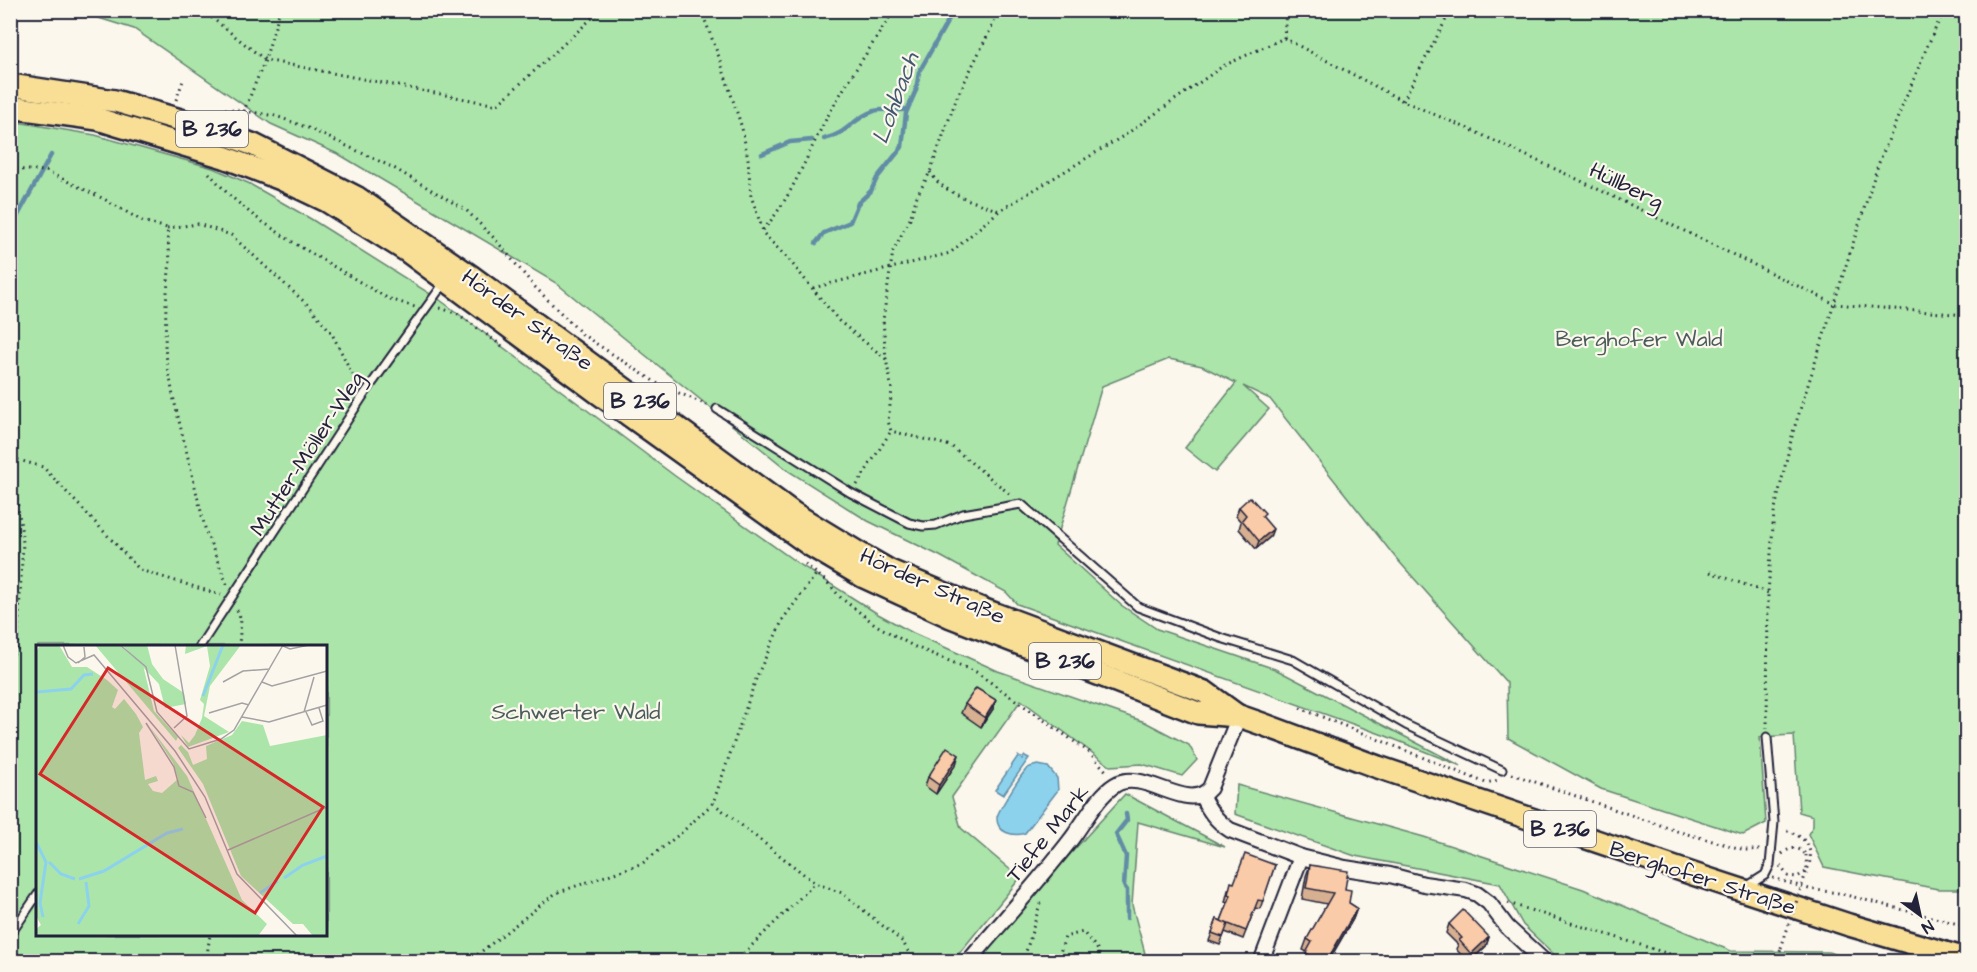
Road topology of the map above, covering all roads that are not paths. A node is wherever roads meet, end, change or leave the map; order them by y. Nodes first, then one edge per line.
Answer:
1 (10, 85) edge
2 (10, 107) edge
3 (446, 281) junction
4 (717, 409) road end
5 (1013, 631) junction
6 (201, 645) edge
7 (1239, 716) junction
8 (1767, 737) road end
9 (1502, 770) road end
10 (1201, 795) junction
11 (1301, 857) junction
12 (1742, 890) junction
13 (36, 897) edge
14 (10, 935) edge
15 (1966, 959) edge
16 (968, 962) edge
17 (1261, 962) edge
18 (1545, 962) edge

1 - 5 main road, Hörder Straße / B 236
2 - 3 main road, Hörder Straße / B 236
3 - 5 main road, Hörder Straße / B 236
3 - 6 lane, Mutter-Möller-Weg
4 - 9 lane
5 - 7 main road, Berghofer Straße / B 236
7 - 10 street
7 - 12 main road, Berghofer Straße / B 236
8 - 12 lane
10 - 11 street
10 - 16 street, Tiefe Mark
11 - 17 street
11 - 18 street
12 - 15 main road, Berghofer Straße / B 236
13 - 14 lane

